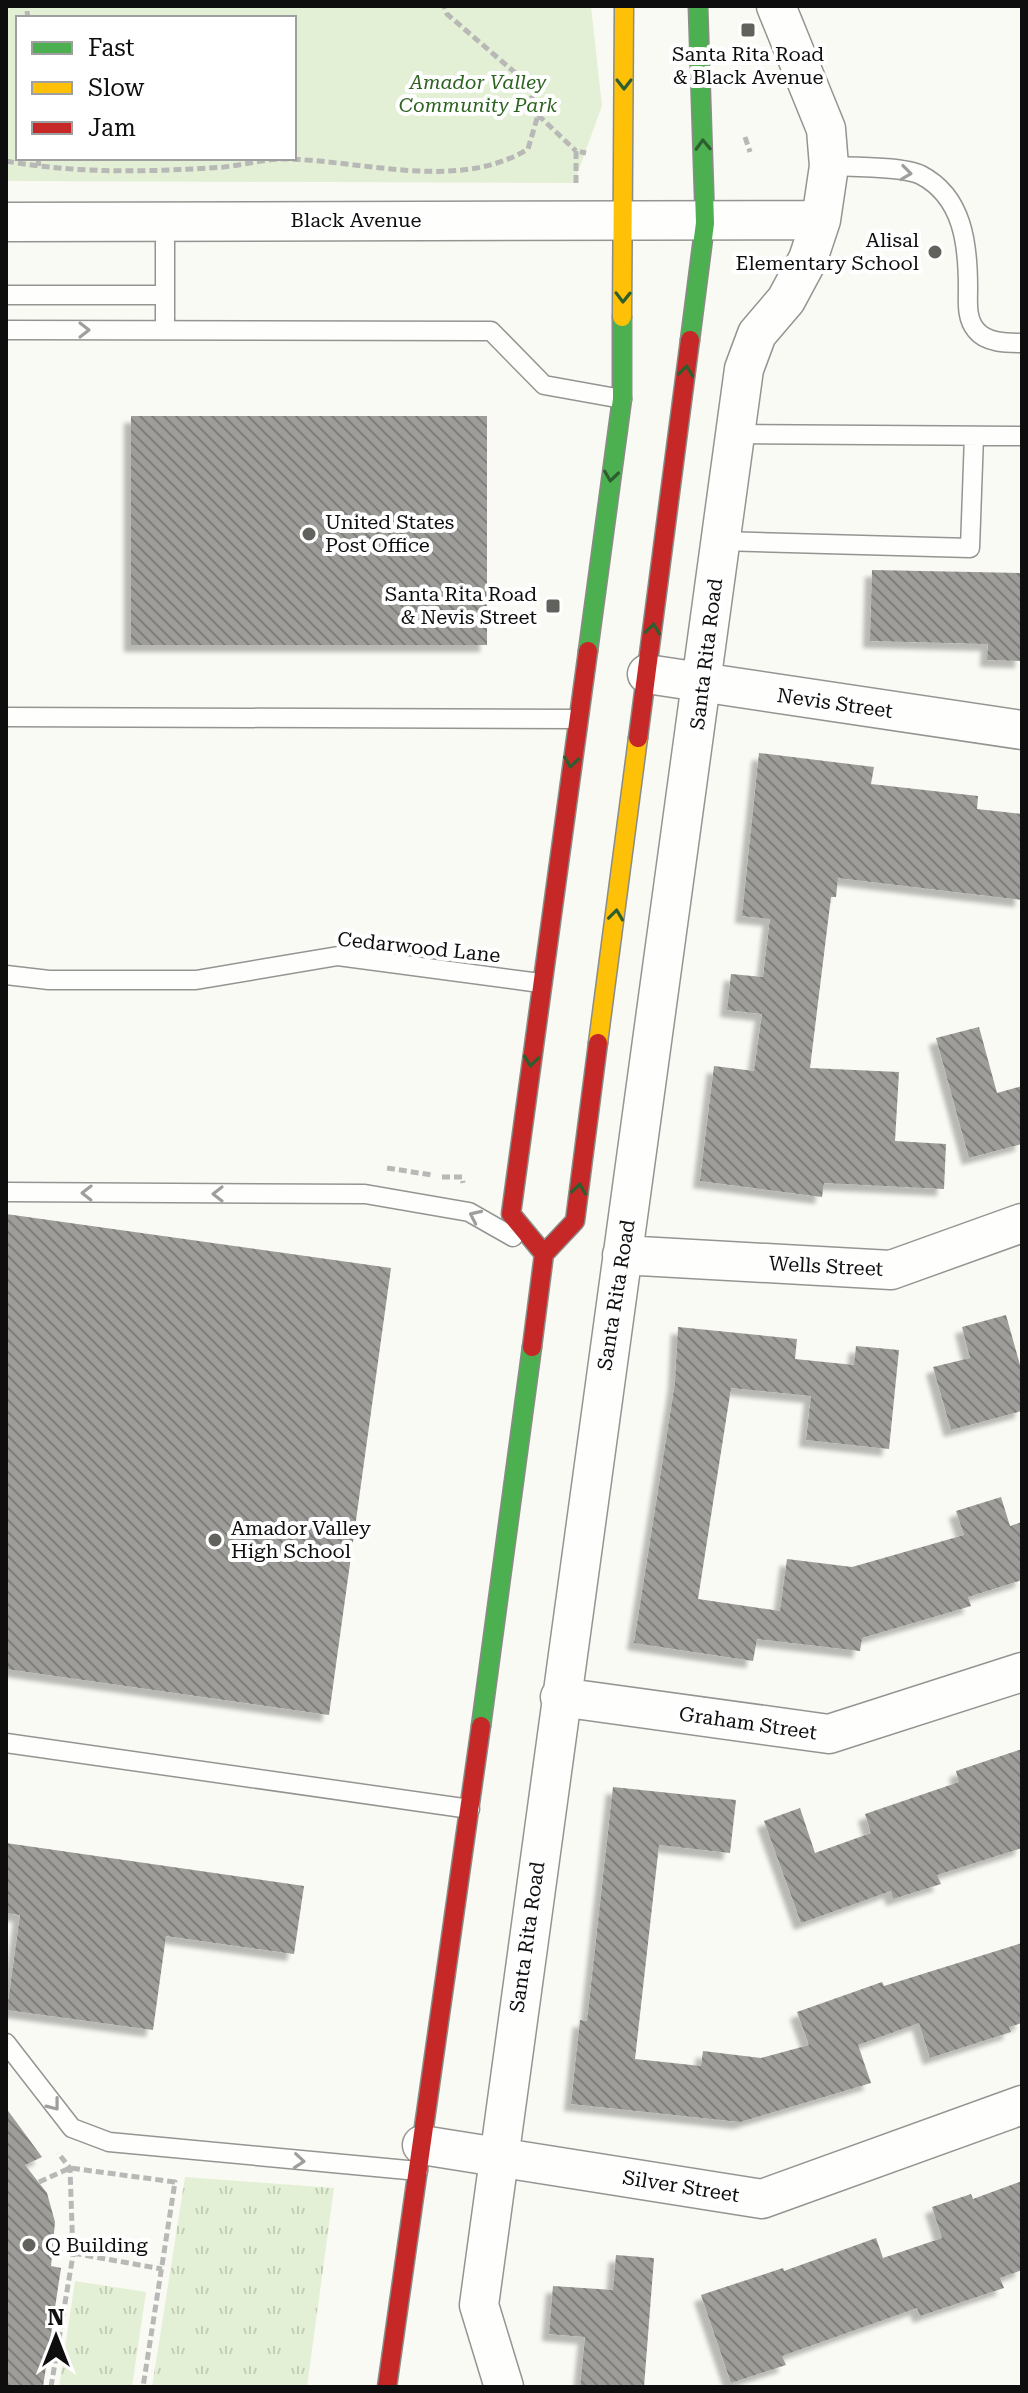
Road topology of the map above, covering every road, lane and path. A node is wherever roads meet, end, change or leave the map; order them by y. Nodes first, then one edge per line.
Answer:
1 (444, 6) edge
2 (624, 6) edge
3 (698, 6) edge
4 (776, 6) edge
5 (538, 115) junction
6 (576, 151) dead end
7 (38, 160) edge
8 (276, 160) edge
9 (294, 160) edge
10 (6, 161) edge
11 (829, 166) junction
12 (39, 167) junction
13 (624, 219) junction
14 (821, 220) junction
15 (6, 222) edge
16 (165, 222) junction
17 (705, 223) junction
18 (6, 295) edge
19 (165, 295) junction
20 (6, 330) edge
21 (165, 330) junction
22 (1022, 343) edge
23 (622, 399) junction
24 (735, 434) junction
25 (974, 436) junction
26 (1022, 436) edge
27 (721, 541) junction
28 (647, 674) junction
29 (702, 683) junction
30 (6, 717) edge
31 (577, 719) junction
32 (1022, 730) edge
33 (6, 975) edge
34 (540, 983) junction
35 (607, 992) junction
36 (6, 1192) edge
37 (1022, 1223) edge
38 (544, 1254) junction
39 (622, 1255) junction
40 (1022, 1672) edge
41 (560, 1697) junction
42 (6, 1743) edge
43 (470, 1809) junction
44 (6, 2043) edge
45 (1022, 2105) edge
46 (498, 2157) junction
47 (420, 2158) junction
48 (70, 2168) junction
49 (39, 2182) dead end
50 (50, 2249) dead end
51 (73, 2255) junction
52 (162, 2269) junction
53 (51, 2387) edge
54 (143, 2387) edge
55 (387, 2387) edge
56 (504, 2387) edge

1 - 5 path
2 -> 13 main road
17 -> 3 main road
4 - 11 street, Santa Rita Road
5 - 6 path
5 - 9 path
7 - 12 path
8 - 12 path
10 - 12 path
11 - 14 street, Santa Rita Road
11 -> 22 lane
13 - 16 street, Black Avenue
13 - 17 street, Black Avenue
13 -> 23 main road
14 - 17 street, Black Avenue
14 - 24 street, Santa Rita Road
15 - 16 street, Black Avenue
16 - 19 lane
28 -> 17 main road
18 - 19 lane
19 - 21 lane
20 -> 21 lane
21 - 23 lane
23 -> 31 main road
24 - 25 lane
24 - 27 street, Santa Rita Road
25 - 26 lane
25 - 27 lane
27 - 29 street, Santa Rita Road
28 - 29 street, Nevis Street
35 -> 28 main road
29 - 32 street, Nevis Street
29 - 39 street, Santa Rita Road
30 - 31 lane
31 -> 34 main road
33 - 34 lane, Cedarwood Lane
34 - 35 main road
34 -> 38 main road
38 -> 35 main road
38 -> 36 lane
37 - 39 street, Wells Street
38 - 43 main road
39 - 41 street, Santa Rita Road
40 - 41 street, Graham Street
41 - 46 street, Santa Rita Road
42 - 43 lane
43 - 47 main road
44 -> 47 lane
45 - 46 street, Silver Street
46 - 47 street, Silver Street
46 - 56 street, Santa Rita Road
47 - 55 main road
48 - 49 path
48 - 51 path
48 - 52 path
50 - 51 path
51 - 52 path
51 - 53 path
52 - 54 path

